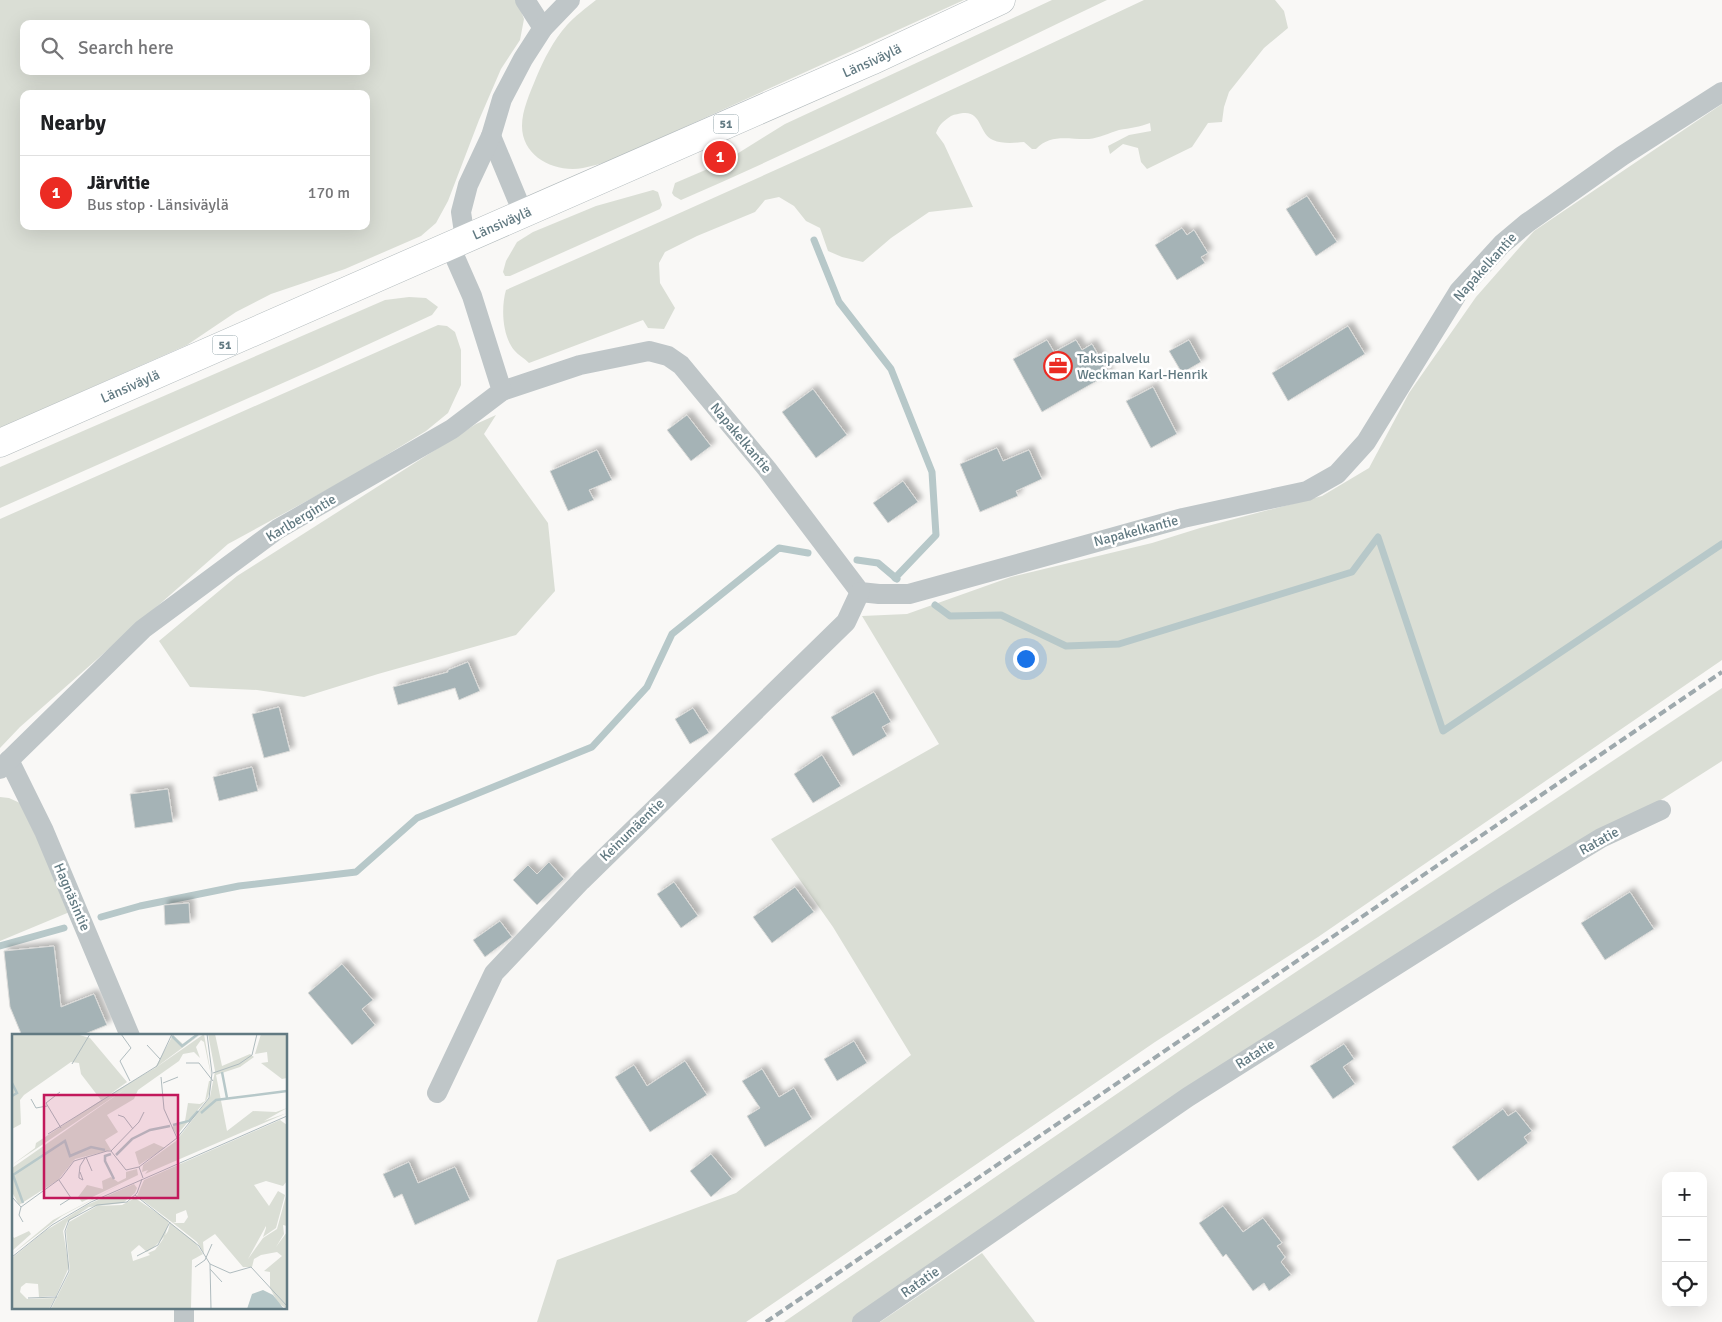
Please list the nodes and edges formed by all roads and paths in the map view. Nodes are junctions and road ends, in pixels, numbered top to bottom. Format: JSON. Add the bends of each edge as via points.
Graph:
{"nodes":[{"id":1,"x":525,"y":0,"type":"edge"},
{"id":2,"x":570,"y":0,"type":"edge"},
{"id":3,"x":1002,"y":0,"type":"edge"},
{"id":4,"x":543,"y":28,"type":"junction"},
{"id":5,"x":1722,"y":92,"type":"edge"},
{"id":6,"x":491,"y":136,"type":"junction"},
{"id":7,"x":523,"y":213,"type":"junction"},
{"id":8,"x":457,"y":242,"type":"junction"},
{"id":9,"x":502,"y":391,"type":"junction"},
{"id":10,"x":0,"y":443,"type":"edge"},
{"id":11,"x":860,"y":592,"type":"junction"},
{"id":12,"x":5,"y":764,"type":"edge"},
{"id":13,"x":1661,"y":810,"type":"dead end"},
{"id":14,"x":129,"y":1034,"type":"edge"},
{"id":15,"x":437,"y":1093,"type":"dead end"},
{"id":16,"x":862,"y":1322,"type":"edge"}],
"edges":[{"from":1,"to":4,"type":"street"},
{"from":2,"to":4,"type":"street"},
{"from":3,"to":7,"type":"main road","name":"Länsiväylä","number":"51"},
{"from":4,"to":6,"type":"street","via":[[502,99]]},
{"from":5,"to":11,"type":"street","name":"Napakelkantie","via":[[1622,156],[1502,244],[1459,290],[1366,442],[1337,474],[1307,491],[1183,518],[909,594]]},
{"from":6,"to":7,"type":"street"},
{"from":6,"to":8,"type":"street","via":[[468,185]]},
{"from":7,"to":8,"type":"main road","name":"Länsiväylä","number":"51"},
{"from":8,"to":9,"type":"street"},
{"from":8,"to":10,"type":"main road","name":"Länsiväylä","number":"51"},
{"from":9,"to":11,"type":"street","name":"Napakelkantie","via":[[580,365],[648,351],[668,356],[680,365],[767,469]]},
{"from":9,"to":12,"type":"street","name":"Karlbergintie","via":[[452,430],[278,530],[143,629]]},
{"from":11,"to":15,"type":"street","name":"Keinumäentie","via":[[846,622],[580,881],[494,973]]},
{"from":12,"to":14,"type":"street","name":"Hagnäsintie","via":[[44,831]]},
{"from":13,"to":16,"type":"street","name":"Ratatie","via":[[1601,838],[1188,1097]]}]}
